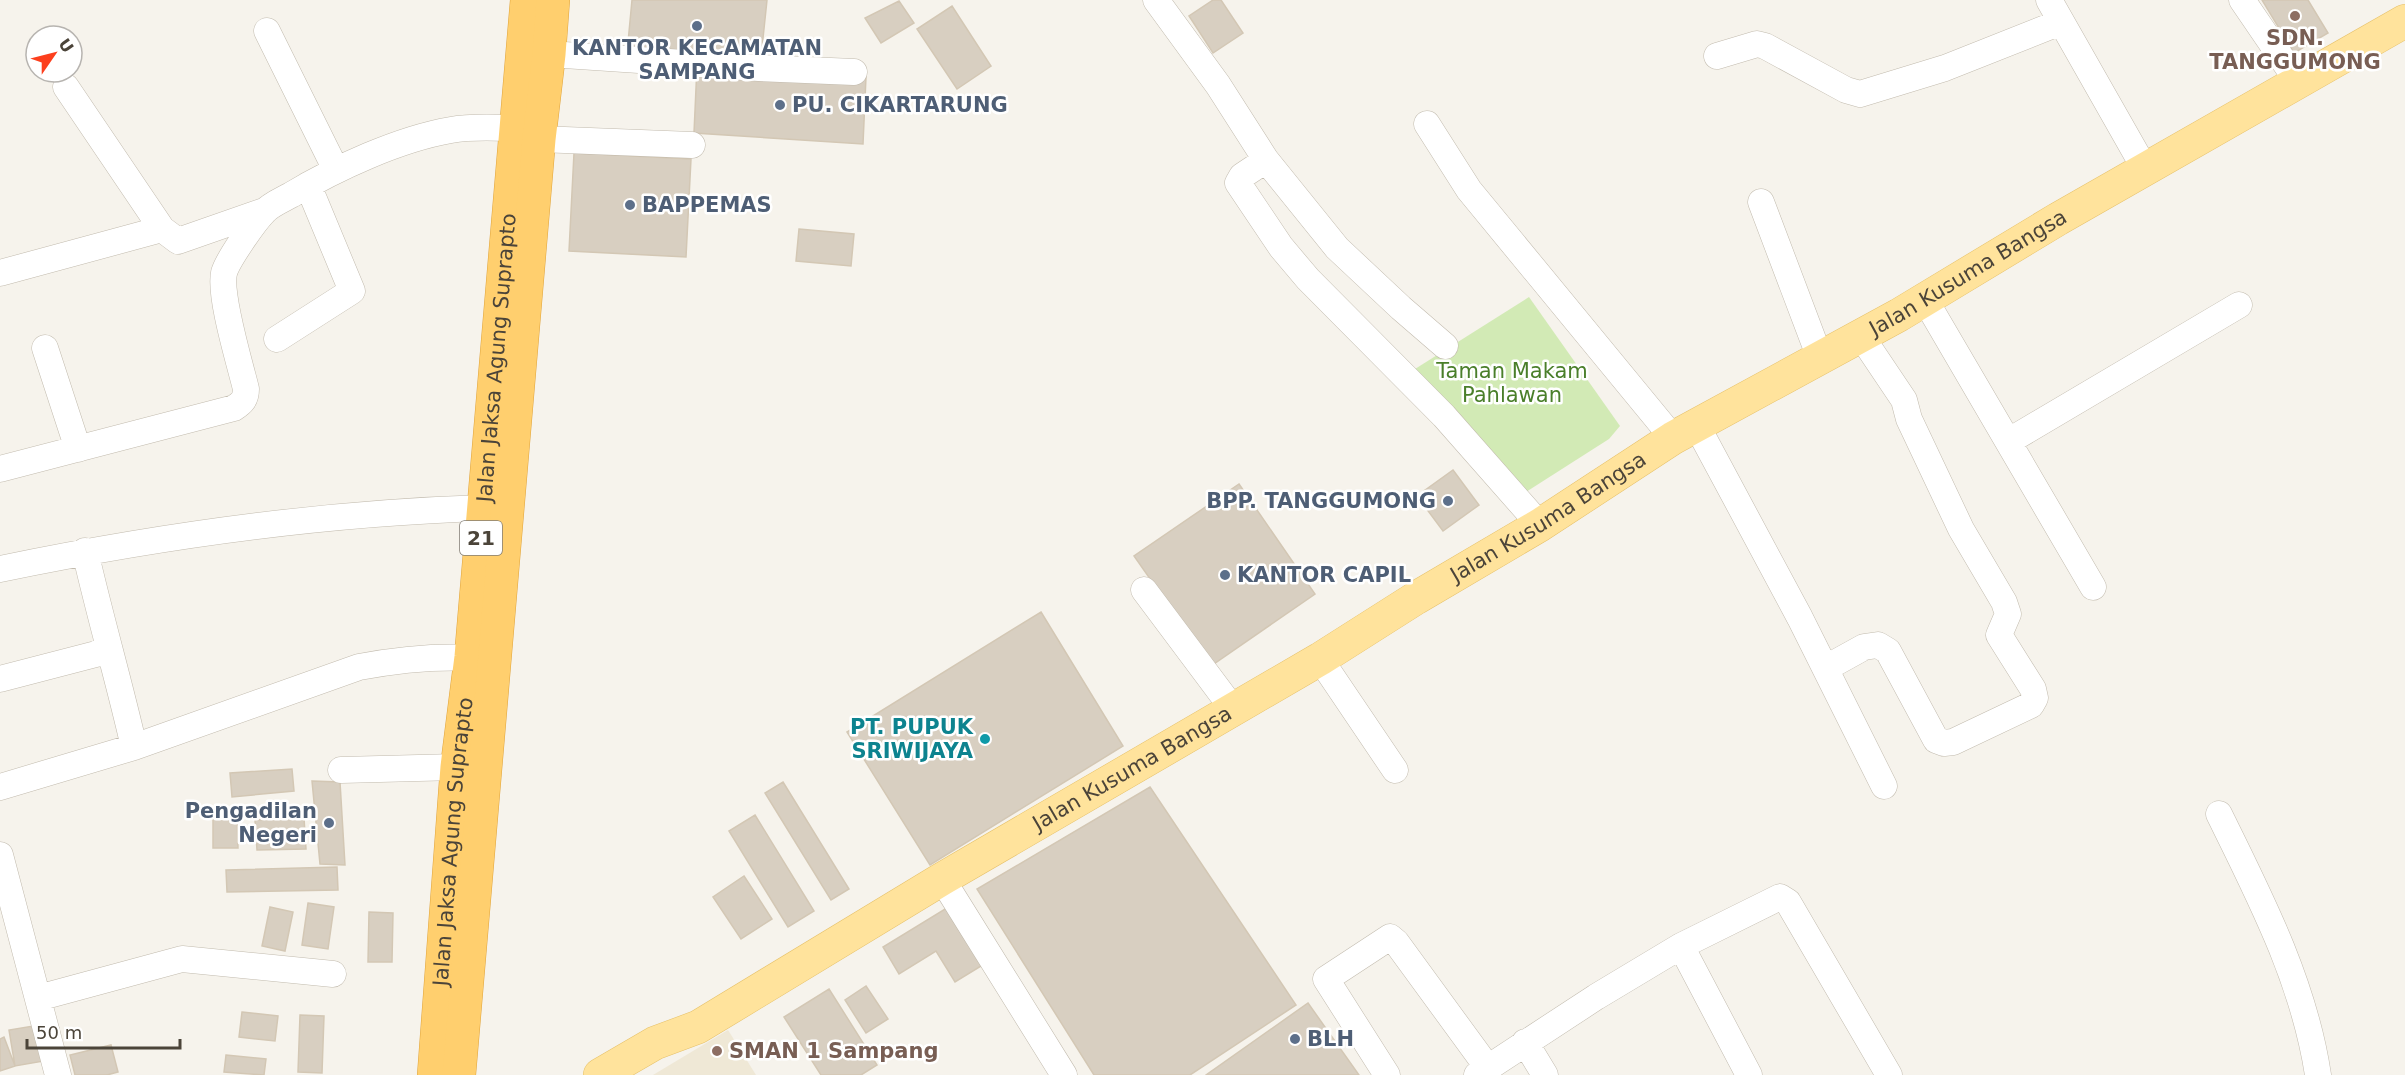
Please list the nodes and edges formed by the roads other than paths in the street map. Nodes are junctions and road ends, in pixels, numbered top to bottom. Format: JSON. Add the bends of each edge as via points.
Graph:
{"nodes":[{"id":1,"x":527,"y":0,"type":"edge"},
{"id":2,"x":553,"y":0,"type":"edge"},
{"id":3,"x":1156,"y":0,"type":"edge"},
{"id":4,"x":2242,"y":0,"type":"edge"},
{"id":5,"x":2055,"y":11,"type":"edge"},
{"id":6,"x":2405,"y":21,"type":"edge"},
{"id":7,"x":267,"y":31,"type":"dead end"},
{"id":8,"x":549,"y":54,"type":"junction"},
{"id":9,"x":1717,"y":56,"type":"dead end"},
{"id":10,"x":854,"y":72,"type":"dead end"},
{"id":11,"x":2298,"y":82,"type":"junction"},
{"id":12,"x":66,"y":87,"type":"dead end"},
{"id":13,"x":1427,"y":124,"type":"dead end"},
{"id":14,"x":527,"y":134,"type":"junction"},
{"id":15,"x":692,"y":145,"type":"dead end"},
{"id":16,"x":1266,"y":160,"type":"junction"},
{"id":17,"x":2145,"y":169,"type":"junction"},
{"id":18,"x":336,"y":170,"type":"junction"},
{"id":19,"x":308,"y":185,"type":"junction"},
{"id":20,"x":1761,"y":202,"type":"dead end"},
{"id":21,"x":264,"y":211,"type":"junction"},
{"id":22,"x":162,"y":229,"type":"junction"},
{"id":23,"x":0,"y":273,"type":"edge"},
{"id":24,"x":1924,"y":298,"type":"junction"},
{"id":25,"x":2239,"y":305,"type":"dead end"},
{"id":26,"x":1861,"y":336,"type":"junction"},
{"id":27,"x":278,"y":339,"type":"dead end"},
{"id":28,"x":1445,"y":346,"type":"dead end"},
{"id":29,"x":45,"y":348,"type":"dead end"},
{"id":30,"x":1820,"y":358,"type":"junction"},
{"id":31,"x":1685,"y":432,"type":"junction"},
{"id":32,"x":2010,"y":441,"type":"junction"},
{"id":33,"x":78,"y":448,"type":"junction"},
{"id":34,"x":0,"y":469,"type":"edge"},
{"id":35,"x":484,"y":508,"type":"junction"},
{"id":36,"x":1540,"y":525,"type":"junction"},
{"id":37,"x":84,"y":551,"type":"junction"},
{"id":38,"x":0,"y":569,"type":"edge"},
{"id":39,"x":2093,"y":587,"type":"dead end"},
{"id":40,"x":1144,"y":590,"type":"dead end"},
{"id":41,"x":108,"y":648,"type":"junction"},
{"id":42,"x":482,"y":658,"type":"junction"},
{"id":43,"x":1320,"y":659,"type":"junction"},
{"id":44,"x":1826,"y":668,"type":"junction"},
{"id":45,"x":0,"y":679,"type":"edge"},
{"id":46,"x":1233,"y":709,"type":"junction"},
{"id":47,"x":134,"y":747,"type":"junction"},
{"id":48,"x":457,"y":767,"type":"junction"},
{"id":49,"x":341,"y":770,"type":"dead end"},
{"id":50,"x":1395,"y":770,"type":"dead end"},
{"id":51,"x":1884,"y":786,"type":"dead end"},
{"id":52,"x":0,"y":787,"type":"edge"},
{"id":53,"x":2218,"y":814,"type":"dead end"},
{"id":54,"x":0,"y":855,"type":"edge"},
{"id":55,"x":942,"y":879,"type":"junction"},
{"id":56,"x":1680,"y":946,"type":"junction"},
{"id":57,"x":333,"y":974,"type":"dead end"},
{"id":58,"x":38,"y":998,"type":"junction"},
{"id":59,"x":699,"y":1027,"type":"junction"},
{"id":60,"x":1526,"y":1042,"type":"junction"},
{"id":61,"x":1482,"y":1071,"type":"edge"},
{"id":62,"x":58,"y":1075,"type":"edge"},
{"id":63,"x":434,"y":1075,"type":"edge"},
{"id":64,"x":459,"y":1075,"type":"edge"},
{"id":65,"x":600,"y":1075,"type":"edge"},
{"id":66,"x":639,"y":1075,"type":"edge"},
{"id":67,"x":1064,"y":1075,"type":"edge"},
{"id":68,"x":1387,"y":1075,"type":"edge"},
{"id":69,"x":1545,"y":1075,"type":"edge"},
{"id":70,"x":1749,"y":1075,"type":"edge"},
{"id":71,"x":1889,"y":1075,"type":"edge"},
{"id":72,"x":2318,"y":1075,"type":"edge"}],
"edges":[{"from":1,"to":14,"type":"highway","name":"Jalan Jaksa Agung Suprapto","number":"21"},
{"from":2,"to":8,"type":"highway","name":"Jalan Jaksa Agung Suprapto","number":"21"},
{"from":3,"to":16,"type":"street"},
{"from":4,"to":11,"type":"street"},
{"from":5,"to":9,"type":"street","via":[[1945,68],[1860,94],[1765,46],[1757,44]]},
{"from":5,"to":17,"type":"street"},
{"from":6,"to":11,"type":"main road","name":"Jalan Kusuma Bangsa"},
{"from":7,"to":18,"type":"street"},
{"from":8,"to":10,"type":"street"},
{"from":8,"to":14,"type":"highway","name":"Jalan Jaksa Agung Suprapto","number":"21"},
{"from":11,"to":17,"type":"main road","name":"Jalan Kusuma Bangsa"},
{"from":12,"to":22,"type":"street"},
{"from":13,"to":31,"type":"street","via":[[1469,190]]},
{"from":14,"to":15,"type":"street"},
{"from":14,"to":18,"type":"street","via":[[469,127],[450,130]]},
{"from":14,"to":35,"type":"highway","name":"Jalan Jaksa Agung Suprapto","number":"21"},
{"from":14,"to":42,"type":"highway","name":"Jalan Jaksa Agung Suprapto","number":"21"},
{"from":16,"to":28,"type":"street","via":[[1337,248]]},
{"from":16,"to":36,"type":"street","via":[[1242,176],[1239,183],[1281,247],[1437,408]]},
{"from":17,"to":24,"type":"main road","name":"Jalan Kusuma Bangsa"},
{"from":18,"to":19,"type":"street"},
{"from":19,"to":21,"type":"street"},
{"from":19,"to":27,"type":"street","via":[[352,291]]},
{"from":20,"to":30,"type":"street"},
{"from":21,"to":22,"type":"street","via":[[178,241]]},
{"from":21,"to":33,"type":"street","via":[[227,264],[223,281],[246,389],[243,401],[234,408]]},
{"from":22,"to":23,"type":"street"},
{"from":24,"to":26,"type":"main road","name":"Jalan Kusuma Bangsa"},
{"from":24,"to":32,"type":"street"},
{"from":25,"to":32,"type":"street"},
{"from":26,"to":30,"type":"main road","name":"Jalan Kusuma Bangsa"},
{"from":26,"to":44,"type":"street","via":[[1904,400],[1909,419],[1961,529],[2004,602],[2008,614],[1999,635],[2035,698],[2031,705],[1944,743],[1936,740],[1888,651],[1878,645],[1864,647]]},
{"from":29,"to":33,"type":"street"},
{"from":30,"to":31,"type":"main road","name":"Jalan Kusuma Bangsa"},
{"from":31,"to":36,"type":"main road","name":"Jalan Kusuma Bangsa"},
{"from":31,"to":44,"type":"street"},
{"from":32,"to":39,"type":"street"},
{"from":33,"to":34,"type":"street"},
{"from":35,"to":37,"type":"street","via":[[300,522]]},
{"from":35,"to":42,"type":"highway","name":"Jalan Jaksa Agung Suprapto","number":"21"},
{"from":36,"to":43,"type":"main road","name":"Jalan Kusuma Bangsa"},
{"from":37,"to":38,"type":"street"},
{"from":37,"to":41,"type":"street"},
{"from":40,"to":46,"type":"street"},
{"from":41,"to":45,"type":"street"},
{"from":41,"to":47,"type":"street"},
{"from":42,"to":47,"type":"street","via":[[398,660],[359,667]]},
{"from":42,"to":48,"type":"highway","name":"Jalan Jaksa Agung Suprapto","number":"21"},
{"from":42,"to":64,"type":"highway","name":"Jalan Jaksa Agung Suprapto","number":"21"},
{"from":43,"to":46,"type":"main road","name":"Jalan Kusuma Bangsa"},
{"from":43,"to":50,"type":"street"},
{"from":44,"to":51,"type":"street"},
{"from":46,"to":55,"type":"main road","name":"Jalan Kusuma Bangsa"},
{"from":47,"to":52,"type":"street"},
{"from":48,"to":49,"type":"street"},
{"from":48,"to":63,"type":"highway","name":"Jalan Jaksa Agung Suprapto","number":"21"},
{"from":53,"to":72,"type":"street","via":[[2261,898],[2296,986],[2313,1040]]},
{"from":54,"to":58,"type":"street"},
{"from":55,"to":59,"type":"main road","name":"Jalan Kusuma Bangsa"},
{"from":55,"to":67,"type":"street"},
{"from":56,"to":60,"type":"street"},
{"from":56,"to":70,"type":"street"},
{"from":56,"to":71,"type":"street","via":[[1776,898],[1785,899]]},
{"from":57,"to":58,"type":"street","via":[[182,959]]},
{"from":58,"to":62,"type":"street"},
{"from":59,"to":65,"type":"main road","name":"Jalan Kusuma Bangsa","via":[[656,1043]]},
{"from":59,"to":66,"type":"main road","name":"Jalan Kusuma Bangsa","via":[[665,1060]]},
{"from":60,"to":61,"type":"street"},
{"from":60,"to":69,"type":"street"},
{"from":61,"to":68,"type":"street","via":[[1390,938],[1326,980]]}]}
